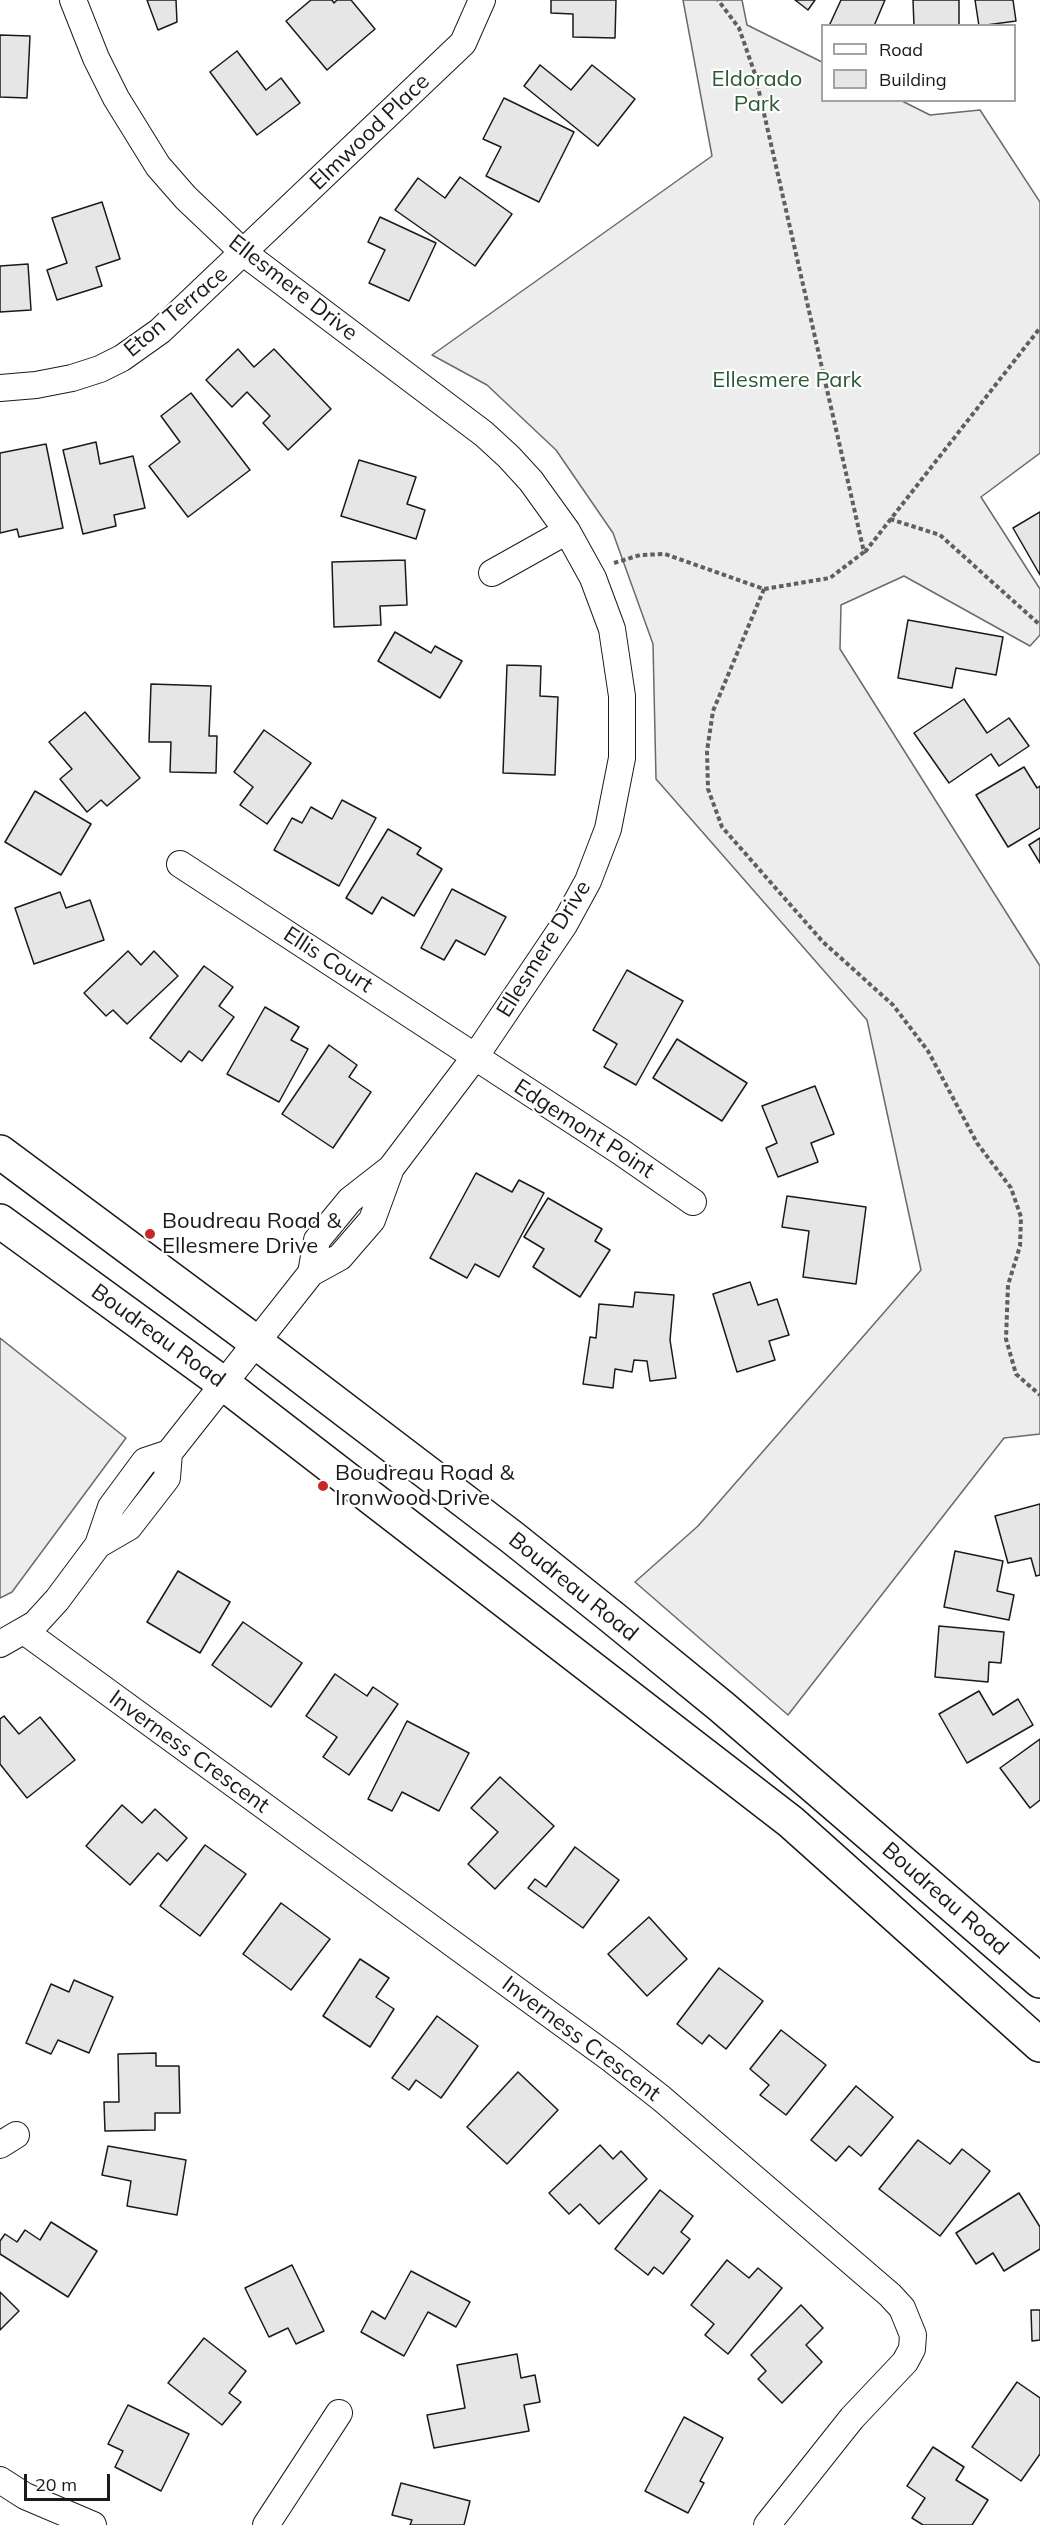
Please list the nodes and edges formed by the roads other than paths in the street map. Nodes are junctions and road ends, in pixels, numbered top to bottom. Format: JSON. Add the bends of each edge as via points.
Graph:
{"nodes":[{"id":1,"x":73,"y":0,"type":"edge"},
{"id":2,"x":482,"y":0,"type":"edge"},
{"id":3,"x":244,"y":254,"type":"junction"},
{"id":4,"x":0,"y":388,"type":"edge"},
{"id":5,"x":567,"y":531,"type":"junction"},
{"id":6,"x":492,"y":573,"type":"dead end"},
{"id":7,"x":180,"y":864,"type":"dead end"},
{"id":8,"x":475,"y":1057,"type":"junction"},
{"id":9,"x":0,"y":1152,"type":"edge"},
{"id":10,"x":693,"y":1202,"type":"dead end"},
{"id":11,"x":0,"y":1221,"type":"edge"},
{"id":12,"x":257,"y":1343,"type":"junction"},
{"id":13,"x":224,"y":1384,"type":"junction"},
{"id":14,"x":24,"y":1631,"type":"junction"},
{"id":15,"x":0,"y":1644,"type":"edge"},
{"id":16,"x":1040,"y":1981,"type":"edge"},
{"id":17,"x":1040,"y":2045,"type":"edge"},
{"id":18,"x":339,"y":2413,"type":"dead end"},
{"id":19,"x":0,"y":2480,"type":"edge"},
{"id":20,"x":93,"y":2525,"type":"edge"},
{"id":21,"x":266,"y":2525,"type":"edge"},
{"id":22,"x":767,"y":2525,"type":"edge"}],
"edges":[{"from":1,"to":3,"type":"street","name":"Ellesmere Drive","via":[[96,58],[136,134],[186,198]]},
{"from":2,"to":3,"type":"street","name":"Elmwood Place","via":[[463,43]]},
{"from":3,"to":4,"type":"street","name":"Eton Terrace","via":[[160,331],[122,358],[72,378]]},
{"from":3,"to":5,"type":"street","name":"Ellesmere Drive","via":[[484,434],[531,481]]},
{"from":5,"to":6,"type":"street"},
{"from":5,"to":8,"type":"street","name":"Ellesmere Drive","via":[[593,578],[612,629],[622,696],[618,784],[599,855],[576,905]]},
{"from":7,"to":8,"type":"street","name":"Ellis Court"},
{"from":8,"to":10,"type":"street","name":"Edgemont Point"},
{"from":8,"to":12,"type":"street","name":"Ellesmere Drive","via":[[391,1168],[350,1200],[317,1240],[310,1273]]},
{"from":9,"to":12,"type":"main road","name":"Boudreau Road"},
{"from":11,"to":13,"type":"main road","name":"Boudreau Road"},
{"from":12,"to":13,"type":"street","name":"Ellesmere Drive"},
{"from":12,"to":16,"type":"main road","name":"Boudreau Road","via":[[513,1538],[704,1692]]},
{"from":13,"to":14,"type":"street","name":"Ellesmere Drive","via":[[169,1453],[145,1461],[111,1507],[98,1545],[57,1600]]},
{"from":13,"to":17,"type":"main road","name":"Boudreau Road","via":[[791,1822]]},
{"from":14,"to":15,"type":"street"},
{"from":14,"to":22,"type":"street","name":"Inverness Crescent","via":[[611,2059],[902,2308],[913,2335],[912,2349],[905,2362],[852,2418]]},
{"from":18,"to":21,"type":"street"},
{"from":19,"to":20,"type":"street","via":[[25,2496]]}]}
